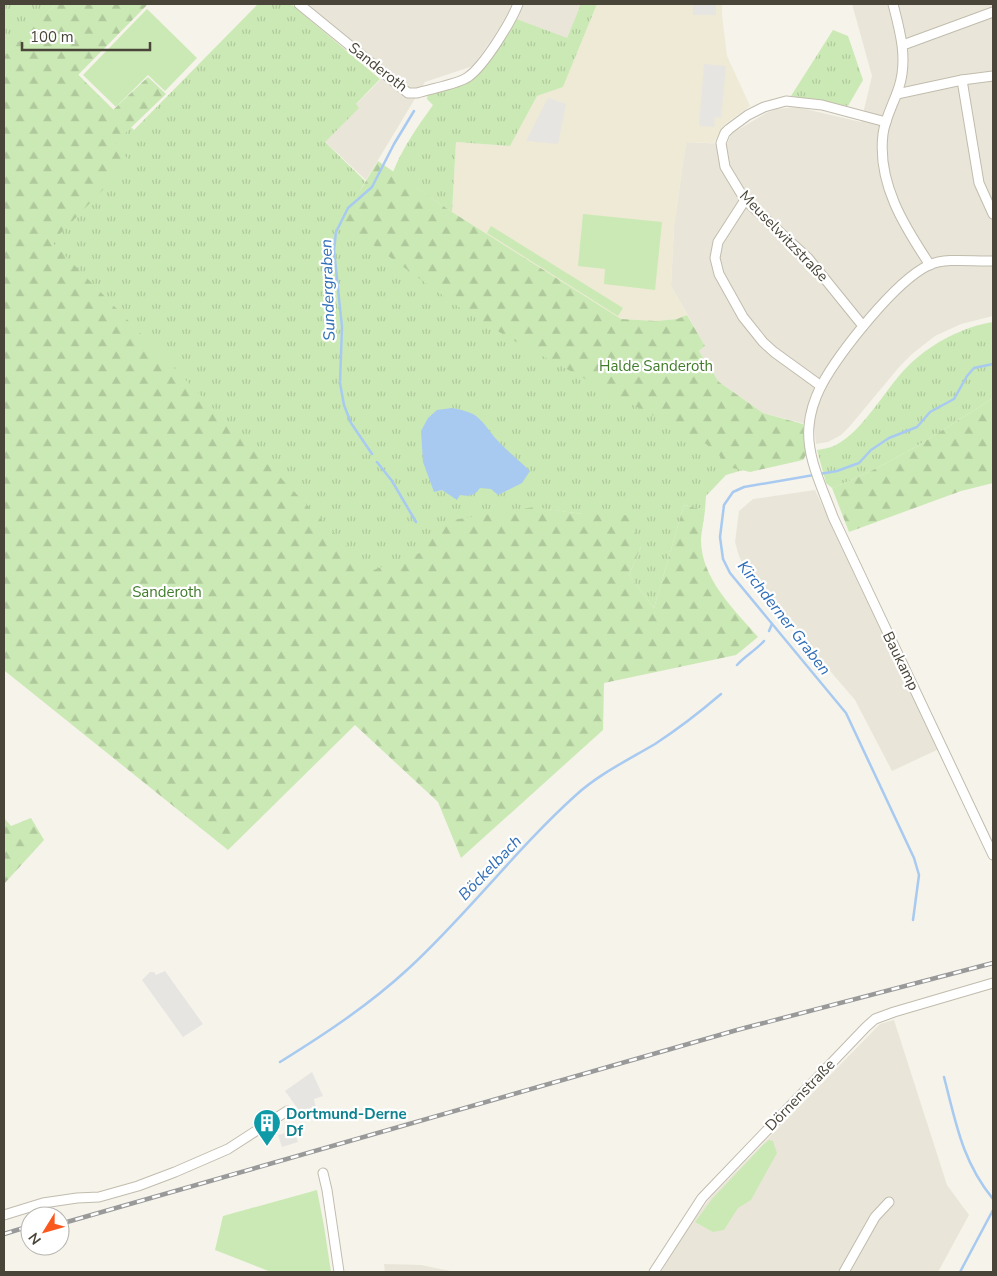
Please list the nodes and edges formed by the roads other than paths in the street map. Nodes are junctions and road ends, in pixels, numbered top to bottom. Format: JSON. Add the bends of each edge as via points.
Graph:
{"nodes":[{"id":1,"x":300,"y":4,"type":"edge"},
{"id":2,"x":518,"y":4,"type":"edge"},
{"id":3,"x":893,"y":4,"type":"edge"},
{"id":4,"x":993,"y":12,"type":"edge"},
{"id":5,"x":903,"y":45,"type":"junction"},
{"id":6,"x":993,"y":76,"type":"edge"},
{"id":7,"x":962,"y":80,"type":"junction"},
{"id":8,"x":897,"y":94,"type":"junction"},
{"id":9,"x":886,"y":122,"type":"junction"},
{"id":10,"x":745,"y":200,"type":"junction"},
{"id":11,"x":993,"y":214,"type":"edge"},
{"id":12,"x":993,"y":261,"type":"edge"},
{"id":13,"x":930,"y":265,"type":"junction"},
{"id":14,"x":863,"y":326,"type":"junction"},
{"id":15,"x":821,"y":386,"type":"junction"},
{"id":16,"x":993,"y":855,"type":"edge"},
{"id":17,"x":993,"y":983,"type":"edge"},
{"id":18,"x":287,"y":1111,"type":"dead end"},
{"id":19,"x":323,"y":1173,"type":"dead end"},
{"id":20,"x":889,"y":1202,"type":"dead end"},
{"id":21,"x":4,"y":1215,"type":"edge"},
{"id":22,"x":339,"y":1272,"type":"edge"},
{"id":23,"x":654,"y":1272,"type":"edge"},
{"id":24,"x":844,"y":1272,"type":"edge"}],
"edges":[{"from":1,"to":2,"type":"street","name":"Sanderoth","via":[[401,89],[417,93],[467,78],[485,59]]},
{"from":3,"to":5,"type":"street"},
{"from":4,"to":5,"type":"street"},
{"from":5,"to":8,"type":"street","via":[[902,74]]},
{"from":6,"to":7,"type":"street"},
{"from":7,"to":8,"type":"street"},
{"from":7,"to":11,"type":"street","via":[[979,183]]},
{"from":8,"to":9,"type":"street"},
{"from":9,"to":10,"type":"street","name":"Meuselwitzstraße","via":[[822,105],[786,100],[748,115],[725,133],[721,143],[725,167]]},
{"from":9,"to":13,"type":"street","via":[[882,150],[886,184],[909,233]]},
{"from":10,"to":14,"type":"street","name":"Meuselwitzstraße","via":[[808,258]]},
{"from":10,"to":15,"type":"street","via":[[718,242],[715,258],[719,274],[743,317],[763,342]]},
{"from":12,"to":13,"type":"street"},
{"from":13,"to":14,"type":"street","name":"Baukamp","via":[[906,282]]},
{"from":14,"to":15,"type":"street","name":"Baukamp"},
{"from":15,"to":16,"type":"street","name":"Baukamp","via":[[808,428],[820,482],[843,540]]},
{"from":17,"to":23,"type":"street","name":"Dörnenstraße","via":[[888,1014],[866,1026],[702,1198]]},
{"from":18,"to":21,"type":"street","via":[[228,1149],[138,1186],[99,1197],[43,1204]]},
{"from":19,"to":22,"type":"street"},
{"from":20,"to":24,"type":"street","via":[[875,1217]]}]}
